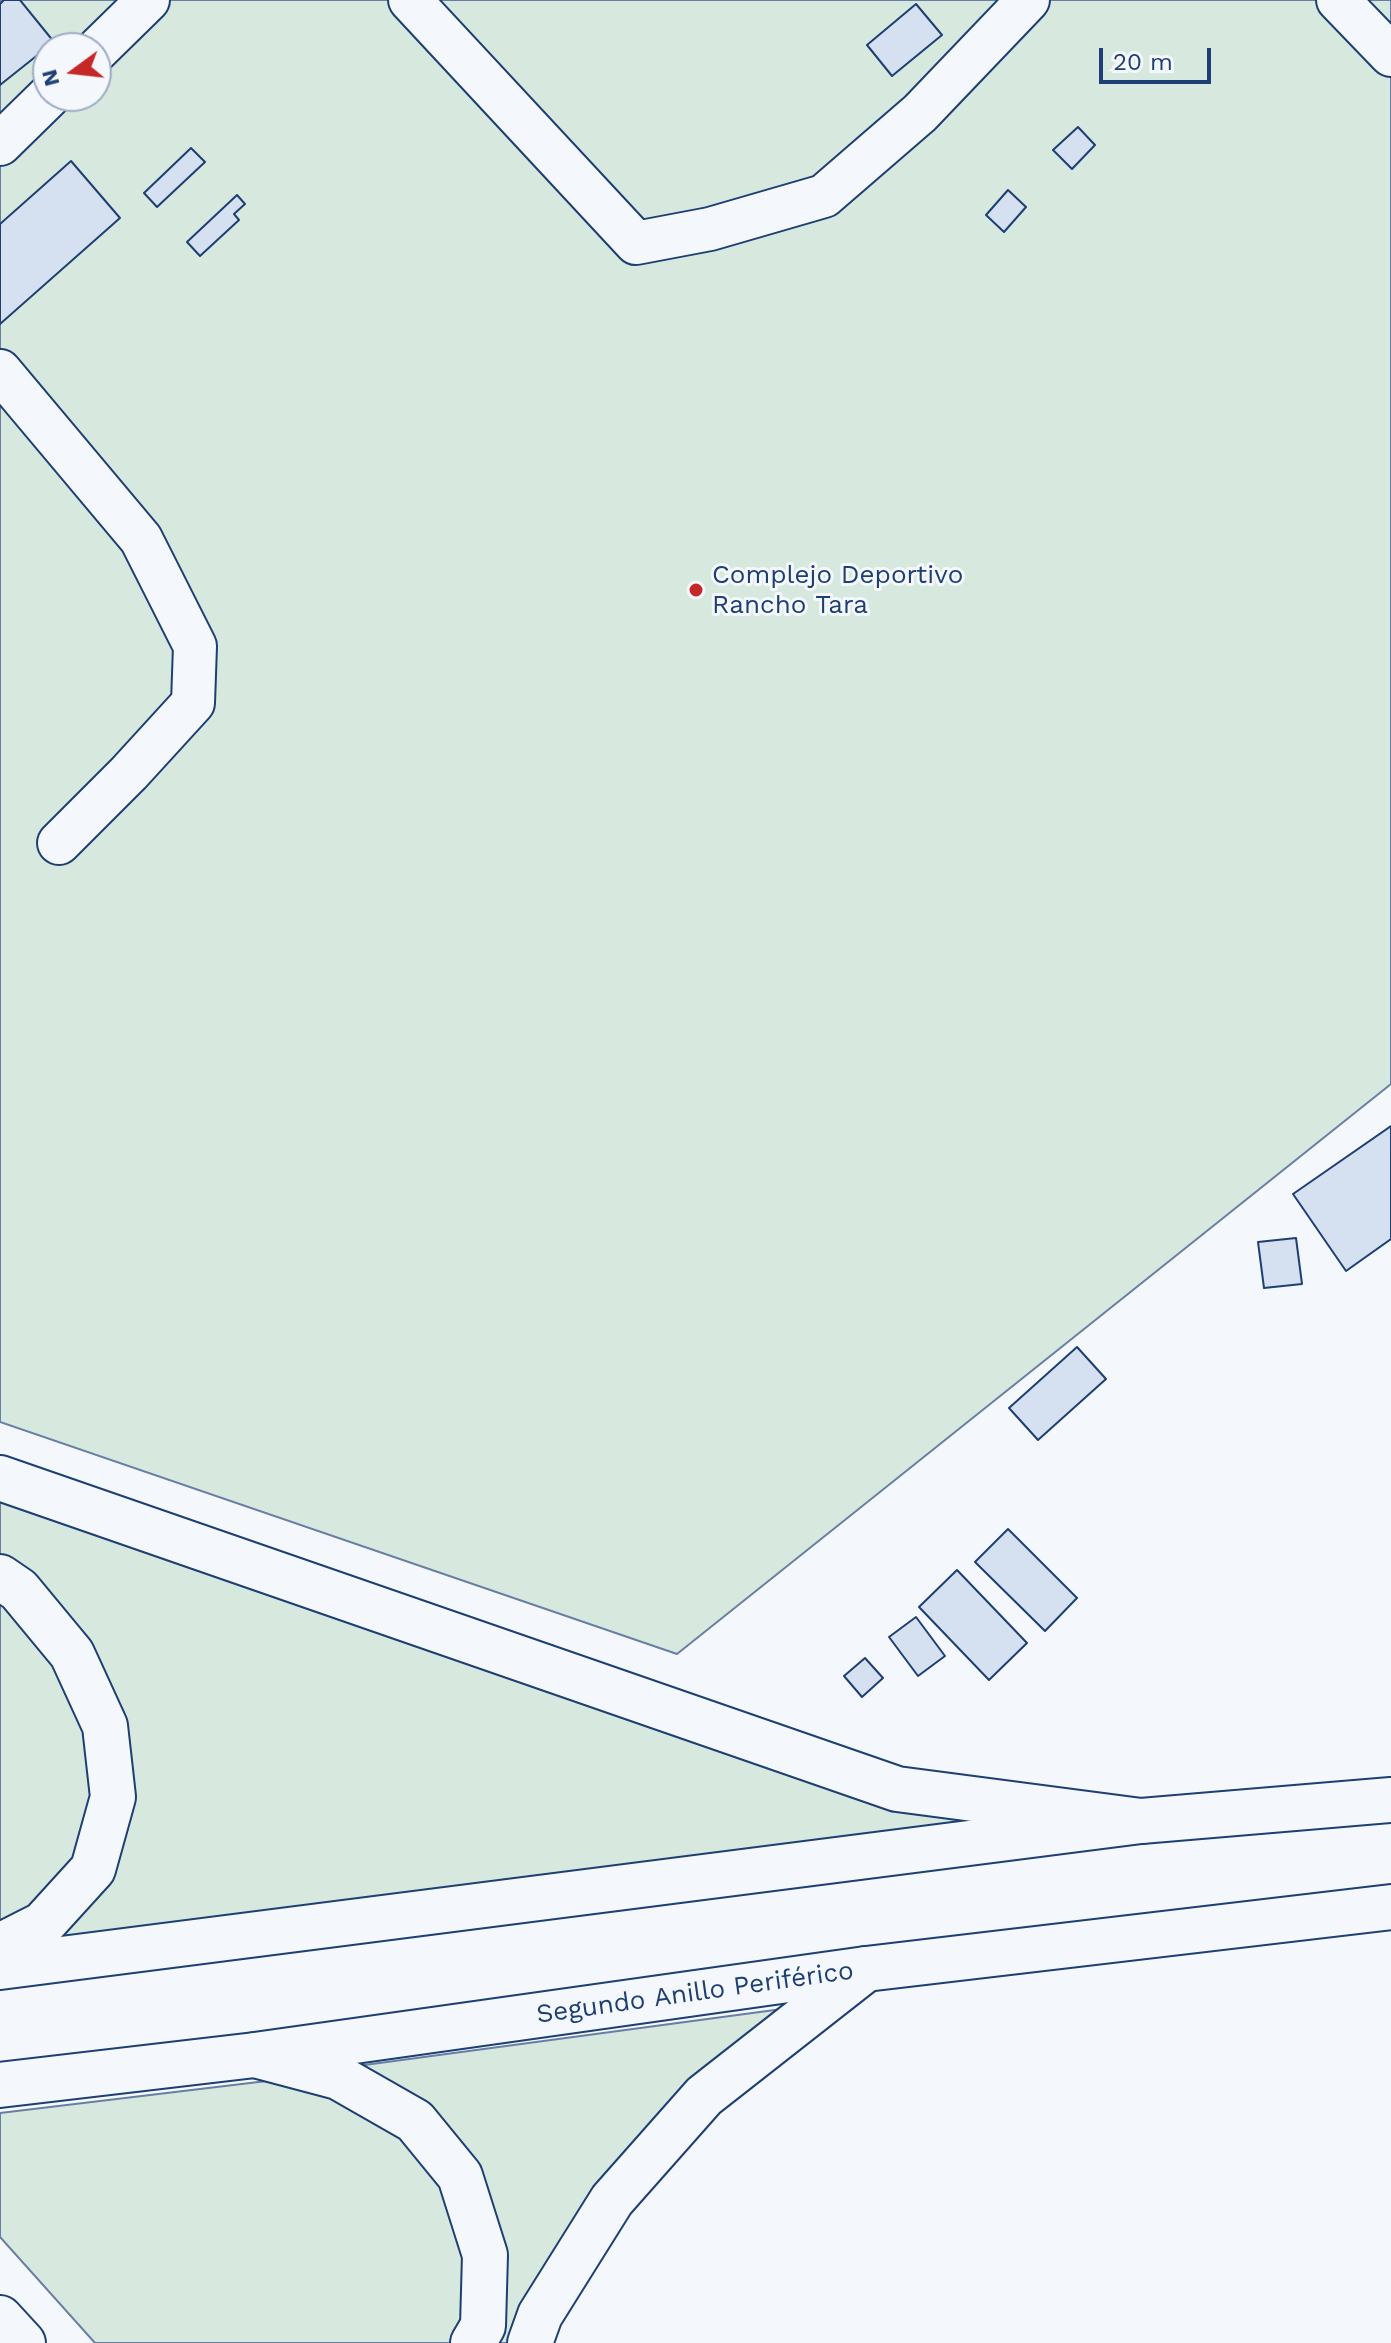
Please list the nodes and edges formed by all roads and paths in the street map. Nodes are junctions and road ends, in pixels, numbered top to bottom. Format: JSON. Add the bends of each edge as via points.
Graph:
{"nodes":[{"id":1,"x":148,"y":0,"type":"edge"},
{"id":2,"x":410,"y":0,"type":"edge"},
{"id":3,"x":1028,"y":0,"type":"edge"},
{"id":4,"x":1338,"y":0,"type":"edge"},
{"id":5,"x":112,"y":35,"type":"edge"},
{"id":6,"x":1391,"y":55,"type":"edge"},
{"id":7,"x":33,"y":112,"type":"edge"},
{"id":8,"x":0,"y":144,"type":"edge"},
{"id":9,"x":0,"y":371,"type":"edge"},
{"id":10,"x":59,"y":843,"type":"dead end"},
{"id":11,"x":0,"y":1478,"type":"edge"},
{"id":12,"x":0,"y":1577,"type":"edge"},
{"id":13,"x":1391,"y":1800,"type":"edge"},
{"id":14,"x":1141,"y":1821,"type":"junction"},
{"id":15,"x":1391,"y":1907,"type":"edge"},
{"id":16,"x":0,"y":1946,"type":"edge"},
{"id":17,"x":0,"y":1967,"type":"edge"},
{"id":18,"x":866,"y":1969,"type":"junction"},
{"id":19,"x":255,"y":2055,"type":"junction"},
{"id":20,"x":0,"y":2085,"type":"edge"},
{"id":21,"x":0,"y":2318,"type":"edge"},
{"id":22,"x":23,"y":2343,"type":"edge"},
{"id":23,"x":473,"y":2343,"type":"edge"},
{"id":24,"x":530,"y":2343,"type":"edge"}],
"edges":[{"from":1,"to":5,"type":"lane"},
{"from":2,"to":3,"type":"lane","via":[[636,243],[710,229],[824,196],[920,113]]},
{"from":4,"to":6,"type":"lane"},
{"from":7,"to":8,"type":"lane"},
{"from":9,"to":10,"type":"lane","via":[[141,539],[195,646],[193,703]]},
{"from":11,"to":14,"type":"main road","via":[[897,1789]]},
{"from":12,"to":16,"type":"main road","via":[[19,1590],[72,1654],[105,1726],[113,1797],[93,1869],[43,1924]]},
{"from":13,"to":14,"type":"main road"},
{"from":14,"to":17,"type":"main road"},
{"from":15,"to":18,"type":"main road","name":"Segundo Anillo Periférico"},
{"from":18,"to":19,"type":"main road","name":"Segundo Anillo Periférico"},
{"from":18,"to":24,"type":"main road","via":[[704,2096],[612,2200],[540,2315]]},
{"from":19,"to":20,"type":"main road","name":"Segundo Anillo Periférico"},
{"from":19,"to":23,"type":"main road","via":[[338,2077],[415,2121],[460,2176],[485,2255],[483,2326]]},
{"from":21,"to":22,"type":"main road"}]}
